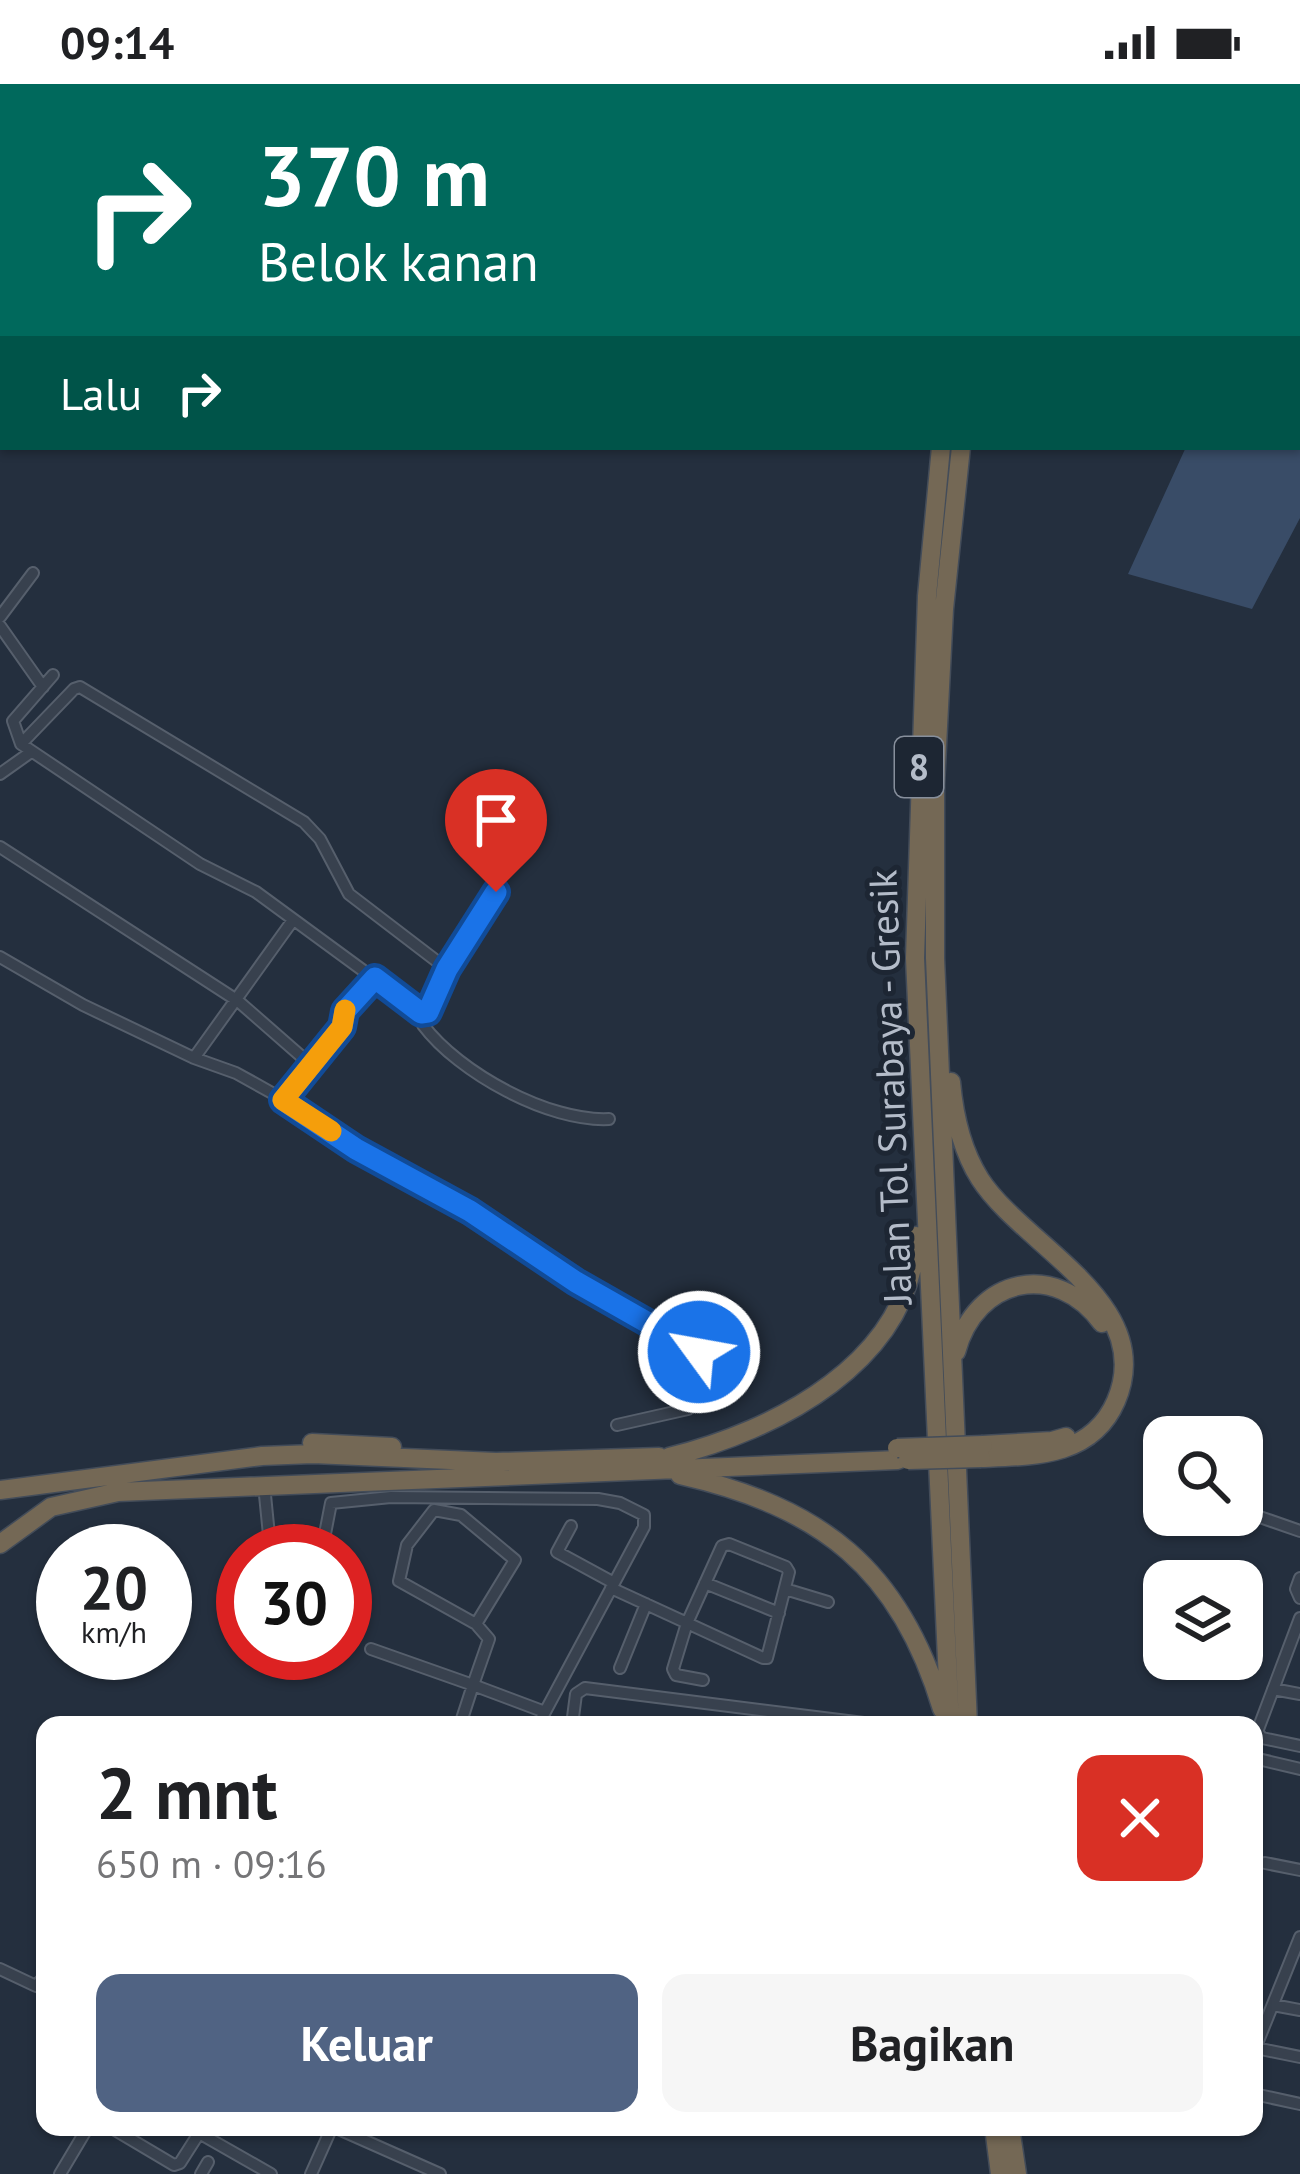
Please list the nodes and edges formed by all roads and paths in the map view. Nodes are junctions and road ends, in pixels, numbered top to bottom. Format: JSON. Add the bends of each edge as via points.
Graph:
{"nodes":[{"id":1,"x":941,"y":450,"type":"edge"},
{"id":2,"x":961,"y":450,"type":"edge"},
{"id":3,"x":32,"y":573,"type":"dead end"},
{"id":4,"x":0,"y":621,"type":"edge"},
{"id":5,"x":53,"y":675,"type":"dead end"},
{"id":6,"x":43,"y":687,"type":"junction"},
{"id":7,"x":26,"y":748,"type":"junction"},
{"id":8,"x":0,"y":774,"type":"edge"},
{"id":9,"x":0,"y":847,"type":"edge"},
{"id":10,"x":496,"y":892,"type":"dead end"},
{"id":11,"x":293,"y":920,"type":"junction"},
{"id":12,"x":0,"y":957,"type":"edge"},
{"id":13,"x":935,"y":958,"type":"junction"},
{"id":14,"x":447,"y":969,"type":"junction"},
{"id":15,"x":375,"y":978,"type":"junction"},
{"id":16,"x":238,"y":1001,"type":"junction"},
{"id":17,"x":424,"y":1015,"type":"junction"},
{"id":18,"x":194,"y":1058,"type":"junction"},
{"id":19,"x":310,"y":1064,"type":"junction"},
{"id":20,"x":920,"y":1087,"type":"junction"},
{"id":21,"x":283,"y":1100,"type":"junction"},
{"id":22,"x":609,"y":1119,"type":"dead end"},
{"id":23,"x":950,"y":1374,"type":"junction"},
{"id":24,"x":617,"y":1424,"type":"dead end"},
{"id":25,"x":982,"y":1452,"type":"junction"},
{"id":26,"x":661,"y":1463,"type":"junction"},
{"id":27,"x":264,"y":1485,"type":"junction"},
{"id":28,"x":0,"y":1490,"type":"edge"},
{"id":29,"x":1263,"y":1518,"type":"edge"},
{"id":30,"x":572,"y":1526,"type":"dead end"},
{"id":31,"x":1300,"y":1531,"type":"edge"},
{"id":32,"x":0,"y":1544,"type":"edge"},
{"id":33,"x":1300,"y":1578,"type":"edge"},
{"id":34,"x":705,"y":1583,"type":"junction"},
{"id":35,"x":612,"y":1586,"type":"junction"},
{"id":36,"x":785,"y":1589,"type":"junction"},
{"id":37,"x":1300,"y":1598,"type":"edge"},
{"id":38,"x":828,"y":1602,"type":"dead end"},
{"id":39,"x":646,"y":1604,"type":"junction"},
{"id":40,"x":779,"y":1613,"type":"junction"},
{"id":41,"x":1300,"y":1618,"type":"edge"},
{"id":42,"x":687,"y":1623,"type":"junction"},
{"id":43,"x":476,"y":1624,"type":"junction"},
{"id":44,"x":1295,"y":1645,"type":"edge"},
{"id":45,"x":372,"y":1649,"type":"edge"},
{"id":46,"x":620,"y":1668,"type":"dead end"},
{"id":47,"x":703,"y":1680,"type":"dead end"},
{"id":48,"x":473,"y":1685,"type":"junction"},
{"id":49,"x":1273,"y":1689,"type":"junction"},
{"id":50,"x":1300,"y":1694,"type":"edge"},
{"id":51,"x":735,"y":1708,"type":"junction"},
{"id":52,"x":545,"y":1712,"type":"junction"},
{"id":53,"x":463,"y":1716,"type":"edge"},
{"id":54,"x":543,"y":1716,"type":"edge"},
{"id":55,"x":573,"y":1716,"type":"edge"},
{"id":56,"x":731,"y":1716,"type":"edge"},
{"id":57,"x":737,"y":1716,"type":"edge"},
{"id":58,"x":803,"y":1716,"type":"edge"},
{"id":59,"x":945,"y":1716,"type":"edge"},
{"id":60,"x":948,"y":1716,"type":"edge"},
{"id":61,"x":968,"y":1716,"type":"edge"},
{"id":62,"x":1263,"y":1720,"type":"edge"},
{"id":63,"x":1263,"y":1737,"type":"edge"},
{"id":64,"x":1300,"y":1746,"type":"edge"},
{"id":65,"x":1263,"y":1760,"type":"edge"},
{"id":66,"x":1300,"y":1768,"type":"edge"},
{"id":67,"x":1265,"y":1863,"type":"dead end"},
{"id":68,"x":1300,"y":1870,"type":"edge"},
{"id":69,"x":1300,"y":1937,"type":"edge"},
{"id":70,"x":1295,"y":1963,"type":"edge"},
{"id":71,"x":0,"y":1970,"type":"edge"},
{"id":72,"x":36,"y":1986,"type":"edge"},
{"id":73,"x":1273,"y":2005,"type":"junction"},
{"id":74,"x":1300,"y":2010,"type":"edge"},
{"id":75,"x":1263,"y":2016,"type":"edge"},
{"id":76,"x":1268,"y":2018,"type":"junction"},
{"id":77,"x":1263,"y":2030,"type":"edge"},
{"id":78,"x":1263,"y":2050,"type":"edge"},
{"id":79,"x":1300,"y":2056,"type":"edge"},
{"id":80,"x":1263,"y":2096,"type":"edge"},
{"id":81,"x":1300,"y":2104,"type":"edge"},
{"id":82,"x":83,"y":2136,"type":"edge"},
{"id":83,"x":125,"y":2136,"type":"edge"},
{"id":84,"x":197,"y":2136,"type":"edge"},
{"id":85,"x":211,"y":2136,"type":"edge"},
{"id":86,"x":329,"y":2136,"type":"edge"},
{"id":87,"x":353,"y":2136,"type":"edge"},
{"id":88,"x":995,"y":2136,"type":"edge"},
{"id":89,"x":1011,"y":2136,"type":"edge"},
{"id":90,"x":208,"y":2162,"type":"dead end"},
{"id":91,"x":60,"y":2174,"type":"edge"},
{"id":92,"x":201,"y":2174,"type":"edge"},
{"id":93,"x":271,"y":2174,"type":"edge"},
{"id":94,"x":311,"y":2174,"type":"edge"},
{"id":95,"x":440,"y":2174,"type":"edge"},
{"id":96,"x":1000,"y":2174,"type":"edge"},
{"id":97,"x":1017,"y":2174,"type":"edge"}],
"edges":[{"from":1,"to":20,"type":"highway","name":"Jalan Tol Surabaya - Gresik","number":"8","via":[[919,770]]},
{"from":2,"to":13,"type":"highway","name":"Jalan Tol Surabaya - Gresik","number":"8","via":[[935,784]]},
{"from":3,"to":4,"type":"street"},
{"from":4,"to":6,"type":"street"},
{"from":5,"to":6,"type":"street"},
{"from":6,"to":7,"type":"street","via":[[13,722]]},
{"from":7,"to":8,"type":"street"},
{"from":7,"to":11,"type":"street"},
{"from":7,"to":14,"type":"street","via":[[80,687],[304,822],[349,894]]},
{"from":9,"to":16,"type":"street"},
{"from":10,"to":14,"type":"street"},
{"from":11,"to":15,"type":"street"},
{"from":11,"to":16,"type":"street"},
{"from":12,"to":18,"type":"street"},
{"from":13,"to":23,"type":"highway","name":"Jalan Tol Surabaya - Gresik","number":"8"},
{"from":13,"to":25,"type":"highway","via":[[954,1110],[972,1165],[1002,1208],[1096,1295],[1124,1360],[1116,1401],[1090,1436],[1058,1451]]},
{"from":14,"to":17,"type":"street"},
{"from":15,"to":17,"type":"street"},
{"from":15,"to":19,"type":"street"},
{"from":16,"to":18,"type":"street"},
{"from":16,"to":19,"type":"street"},
{"from":17,"to":22,"type":"street","via":[[437,1042],[515,1096],[553,1113]]},
{"from":18,"to":21,"type":"street"},
{"from":19,"to":21,"type":"street"},
{"from":20,"to":26,"type":"highway","via":[[916,1247],[883,1332],[801,1405]]},
{"from":20,"to":60,"type":"highway","name":"Jalan Tol Surabaya - Gresik","number":"8"},
{"from":21,"to":24,"type":"street","via":[[712,1363],[688,1409]]},
{"from":23,"to":25,"type":"highway","via":[[968,1317],[1018,1287],[1073,1295],[1108,1334],[1111,1382],[1089,1424],[1052,1441]]},
{"from":23,"to":61,"type":"highway","name":"Jalan Tol Surabaya - Gresik","number":"8"},
{"from":25,"to":26,"type":"highway","bridge":true},
{"from":26,"to":27,"type":"highway"},
{"from":26,"to":28,"type":"highway","via":[[496,1462],[358,1443],[264,1444]]},
{"from":26,"to":59,"type":"highway","via":[[766,1500],[846,1545],[912,1629]]},
{"from":27,"to":32,"type":"highway","via":[[73,1500]]},
{"from":27,"to":35,"type":"street","via":[[274,1542],[324,1539],[329,1505],[337,1502],[620,1503],[646,1522]]},
{"from":29,"to":31,"type":"street"},
{"from":30,"to":35,"type":"street","via":[[557,1552]]},
{"from":33,"to":37,"type":"street"},
{"from":34,"to":36,"type":"street","via":[[725,1544],[786,1567]]},
{"from":34,"to":40,"type":"street"},
{"from":34,"to":42,"type":"street"},
{"from":35,"to":39,"type":"street"},
{"from":35,"to":52,"type":"street"},
{"from":36,"to":38,"type":"street"},
{"from":36,"to":40,"type":"street"},
{"from":39,"to":42,"type":"street"},
{"from":39,"to":46,"type":"street"},
{"from":40,"to":42,"type":"street","via":[[767,1658]]},
{"from":41,"to":44,"type":"street"},
{"from":42,"to":47,"type":"street","via":[[674,1673]]},
{"from":43,"to":43,"type":"street","via":[[399,1581],[407,1545],[434,1510],[461,1515],[515,1561]]},
{"from":43,"to":48,"type":"street","via":[[489,1639]]},
{"from":44,"to":49,"type":"street"},
{"from":45,"to":48,"type":"street"},
{"from":48,"to":52,"type":"street"},
{"from":48,"to":53,"type":"street"},
{"from":49,"to":50,"type":"street"},
{"from":49,"to":62,"type":"street"},
{"from":51,"to":55,"type":"street","via":[[585,1688]]},
{"from":51,"to":56,"type":"street"},
{"from":51,"to":57,"type":"street"},
{"from":51,"to":58,"type":"street"},
{"from":52,"to":54,"type":"street"},
{"from":63,"to":64,"type":"street"},
{"from":65,"to":66,"type":"street"},
{"from":67,"to":68,"type":"street"},
{"from":69,"to":70,"type":"street"},
{"from":70,"to":73,"type":"street"},
{"from":71,"to":72,"type":"street"},
{"from":73,"to":74,"type":"street"},
{"from":73,"to":76,"type":"street"},
{"from":75,"to":76,"type":"street"},
{"from":76,"to":77,"type":"street"},
{"from":78,"to":79,"type":"street"},
{"from":80,"to":81,"type":"street"},
{"from":82,"to":91,"type":"street"},
{"from":83,"to":84,"type":"street","via":[[174,2165]]},
{"from":85,"to":93,"type":"street"},
{"from":86,"to":94,"type":"street"},
{"from":87,"to":95,"type":"street"},
{"from":88,"to":96,"type":"highway"},
{"from":89,"to":97,"type":"highway"},
{"from":90,"to":92,"type":"street"}]}
